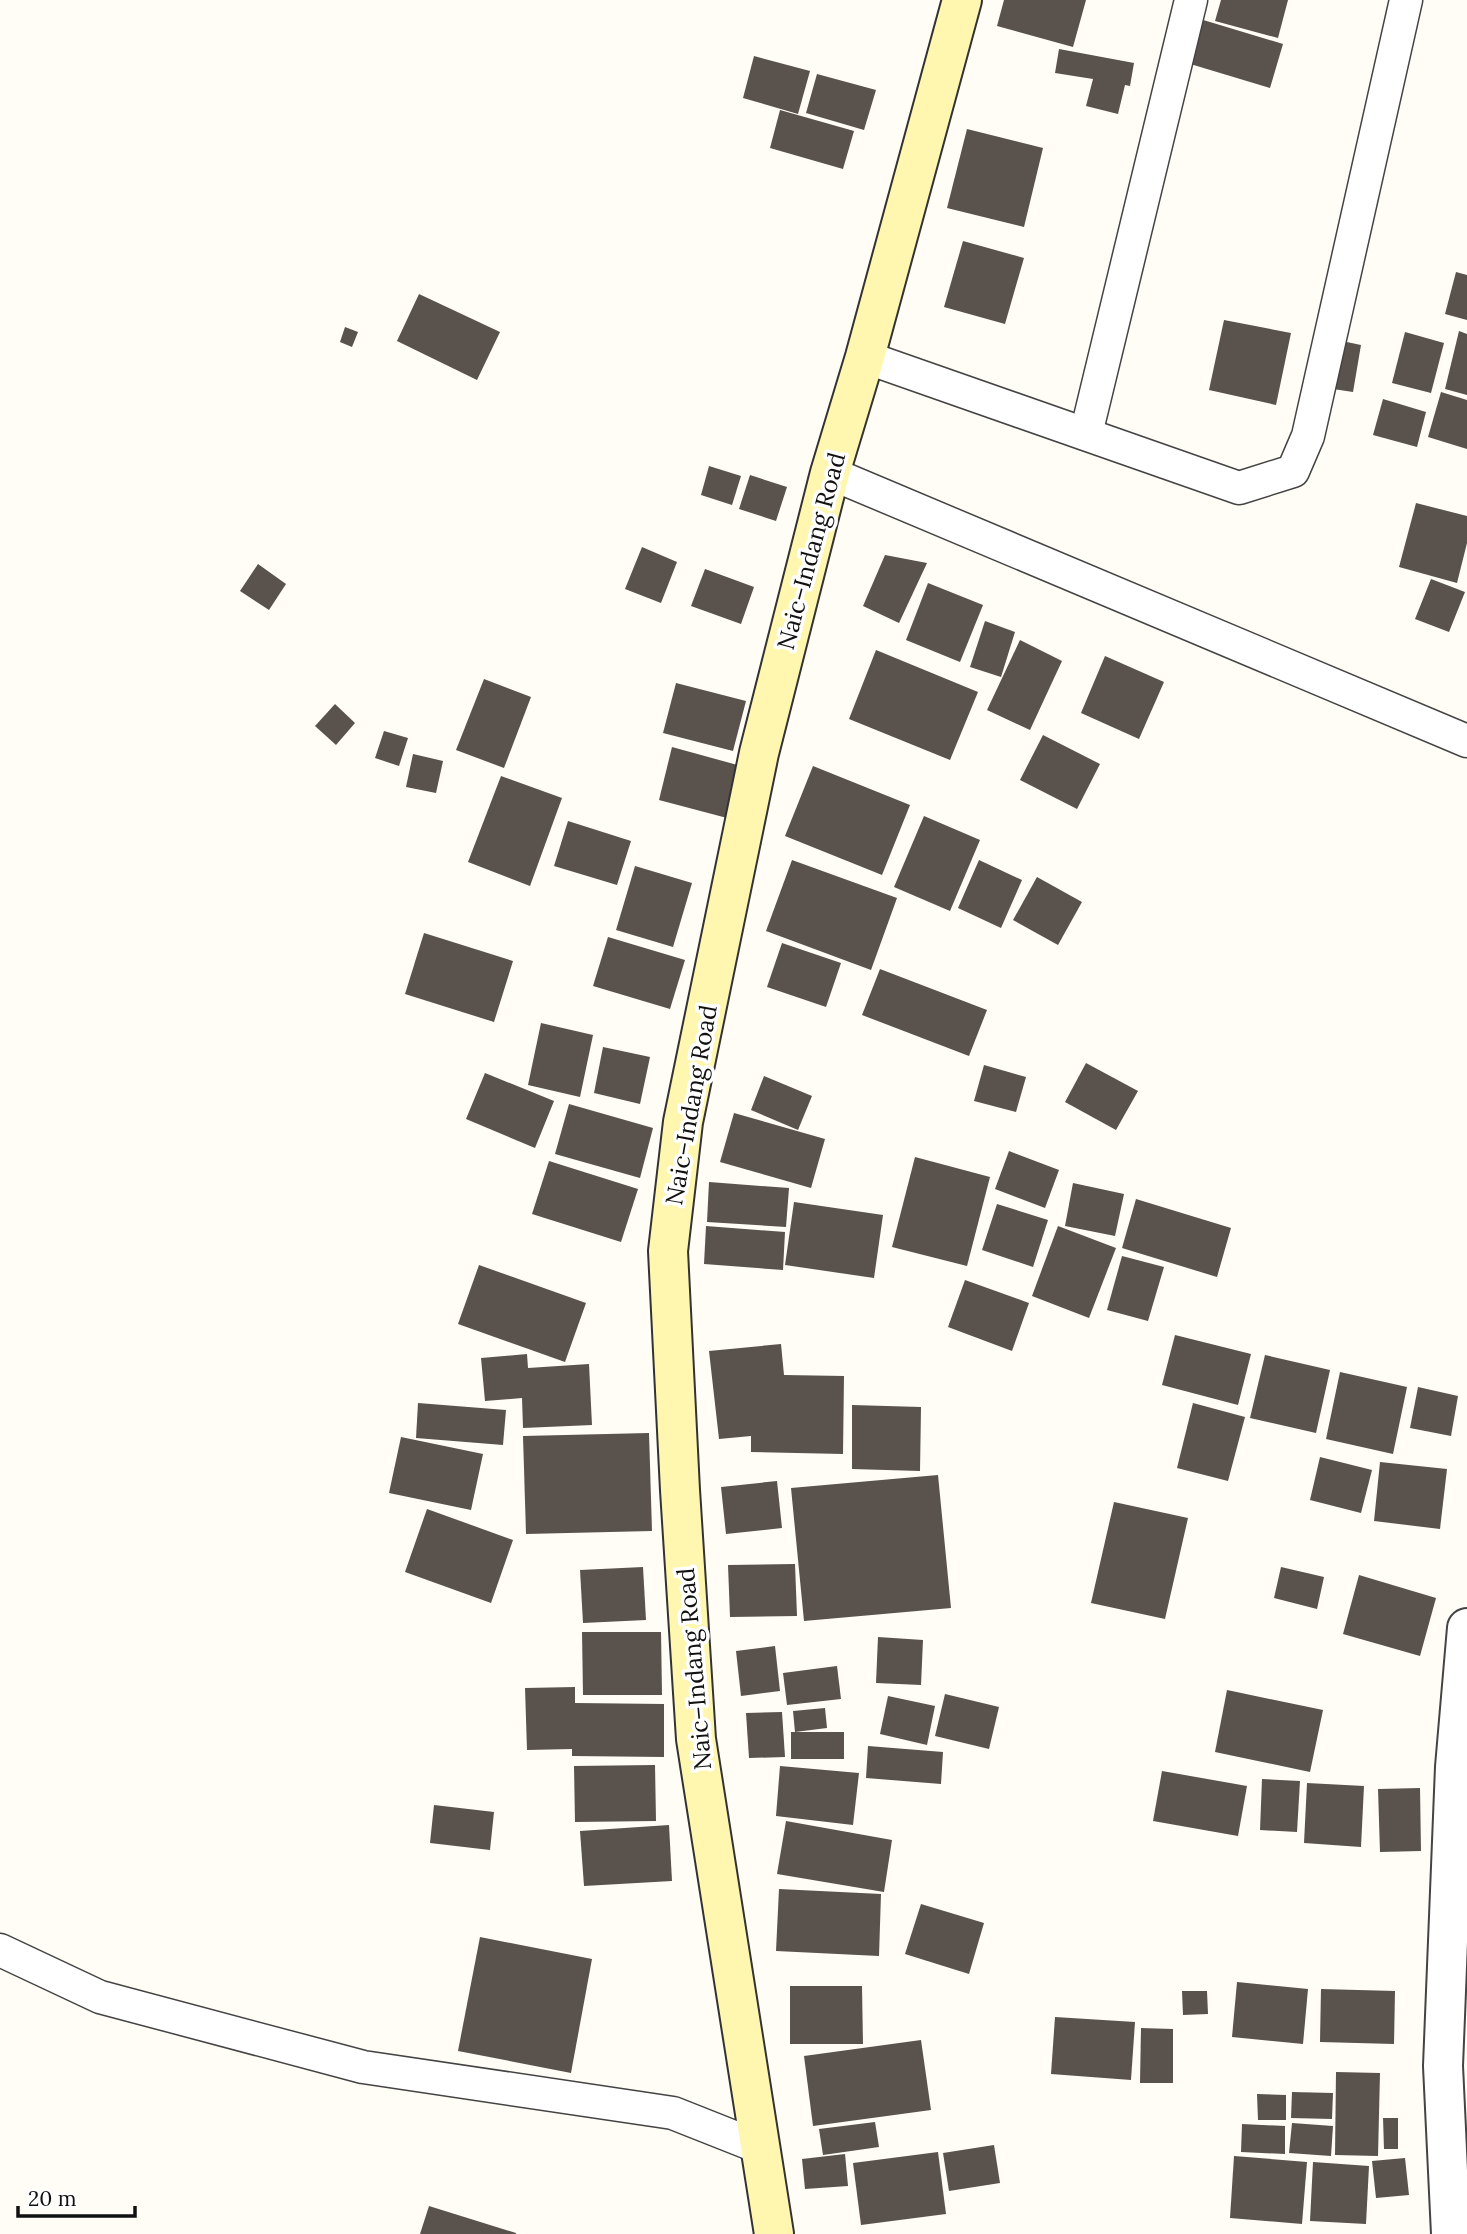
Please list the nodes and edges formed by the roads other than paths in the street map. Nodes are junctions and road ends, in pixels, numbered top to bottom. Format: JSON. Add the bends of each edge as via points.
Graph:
{"nodes":[{"id":1,"x":962,"y":0,"type":"edge"},
{"id":2,"x":1191,"y":0,"type":"edge"},
{"id":3,"x":1406,"y":0,"type":"edge"},
{"id":4,"x":865,"y":357,"type":"junction"},
{"id":5,"x":1086,"y":434,"type":"junction"},
{"id":6,"x":830,"y":473,"type":"junction"},
{"id":7,"x":1467,"y":741,"type":"edge"},
{"id":8,"x":1467,"y":1628,"type":"edge"},
{"id":9,"x":0,"y":1950,"type":"edge"},
{"id":10,"x":1455,"y":2067,"type":"edge"},
{"id":11,"x":759,"y":2147,"type":"junction"},
{"id":12,"x":774,"y":2234,"type":"edge"},
{"id":13,"x":1451,"y":2234,"type":"edge"}],
"edges":[{"from":1,"to":4,"type":"main road","name":"Naic–Indang Road"},
{"from":2,"to":5,"type":"street"},
{"from":3,"to":5,"type":"street","via":[[1307,436],[1293,471],[1239,488]]},
{"from":4,"to":5,"type":"street"},
{"from":4,"to":6,"type":"main road","name":"Naic–Indang Road"},
{"from":6,"to":7,"type":"street"},
{"from":6,"to":11,"type":"main road","name":"Naic–Indang Road","via":[[753,780],[683,1122],[668,1251],[696,1739]]},
{"from":8,"to":10,"type":"street","via":[[1455,1767]]},
{"from":9,"to":11,"type":"street","via":[[100,1997],[363,2067],[673,2113]]},
{"from":10,"to":13,"type":"street"},
{"from":11,"to":12,"type":"main road","name":"Naic–Indang Road"}]}
